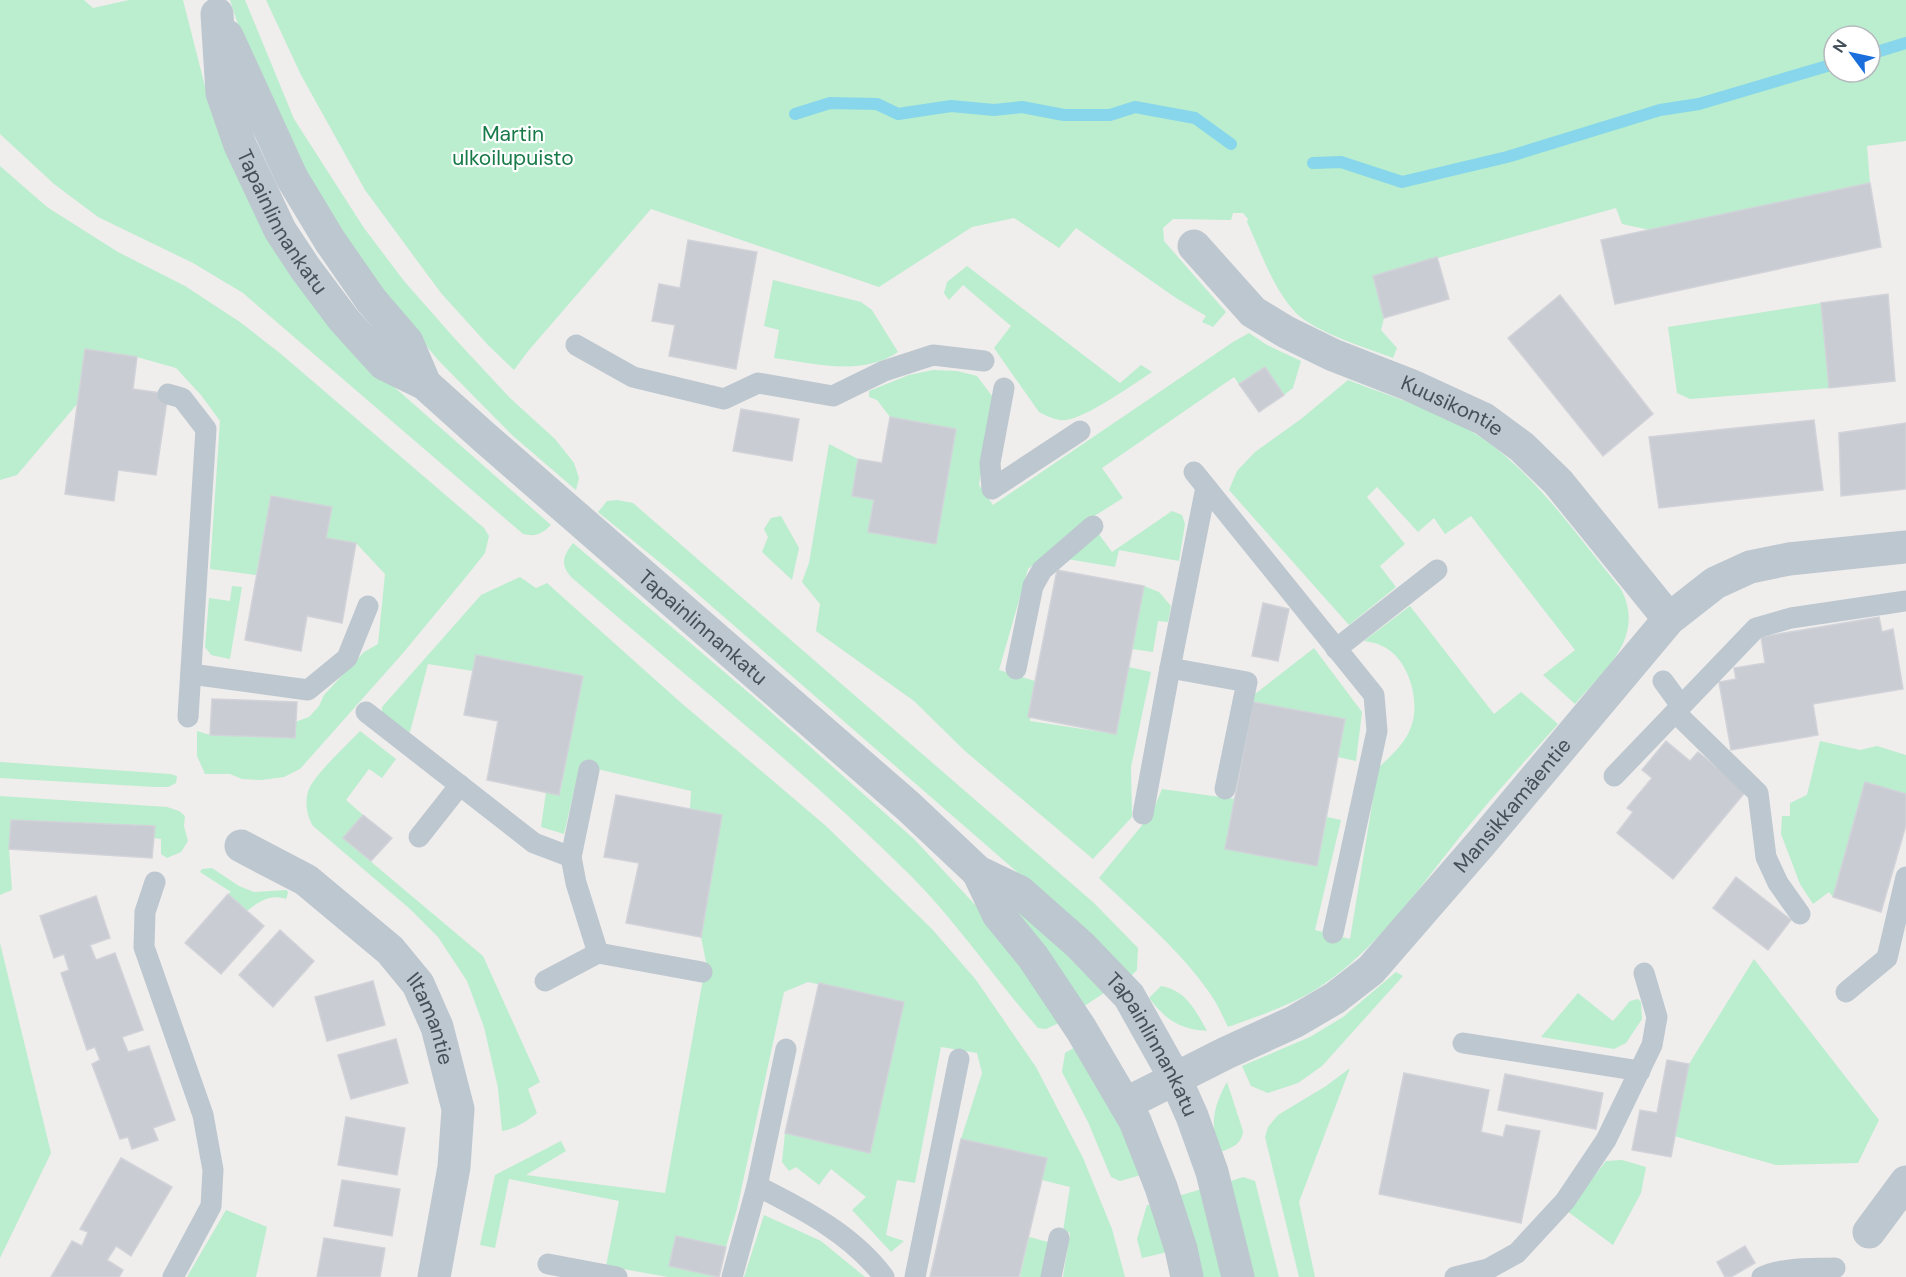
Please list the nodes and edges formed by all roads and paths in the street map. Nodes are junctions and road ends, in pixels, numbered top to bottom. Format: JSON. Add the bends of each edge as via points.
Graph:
{"nodes":[{"id":1,"x":215,"y":7,"type":"edge"},
{"id":2,"x":1194,"y":246,"type":"dead end"},
{"id":3,"x":576,"y":345,"type":"dead end"},
{"id":4,"x":984,"y":361,"type":"dead end"},
{"id":5,"x":1004,"y":388,"type":"dead end"},
{"id":6,"x":168,"y":394,"type":"dead end"},
{"id":7,"x":1080,"y":431,"type":"dead end"},
{"id":8,"x":1093,"y":526,"type":"dead end"},
{"id":9,"x":1906,"y":548,"type":"edge"},
{"id":10,"x":1437,"y":570,"type":"dead end"},
{"id":11,"x":368,"y":606,"type":"dead end"},
{"id":12,"x":1905,"y":607,"type":"edge"},
{"id":13,"x":1669,"y":619,"type":"junction"},
{"id":14,"x":1336,"y":649,"type":"junction"},
{"id":15,"x":1170,"y":668,"type":"junction"},
{"id":16,"x":1016,"y":669,"type":"dead end"},
{"id":17,"x":191,"y":674,"type":"junction"},
{"id":18,"x":1663,"y":681,"type":"dead end"},
{"id":19,"x":1679,"y":709,"type":"junction"},
{"id":20,"x":366,"y":712,"type":"dead end"},
{"id":21,"x":188,"y":717,"type":"dead end"},
{"id":22,"x":589,"y":770,"type":"dead end"},
{"id":23,"x":1614,"y":776,"type":"dead end"},
{"id":24,"x":460,"y":785,"type":"junction"},
{"id":25,"x":1225,"y":789,"type":"dead end"},
{"id":26,"x":1143,"y":814,"type":"dead end"},
{"id":27,"x":419,"y":837,"type":"dead end"},
{"id":28,"x":241,"y":846,"type":"dead end"},
{"id":29,"x":571,"y":857,"type":"junction"},
{"id":30,"x":978,"y":872,"type":"junction"},
{"id":31,"x":1906,"y":877,"type":"edge"},
{"id":32,"x":155,"y":882,"type":"dead end"},
{"id":33,"x":1800,"y":914,"type":"dead end"},
{"id":34,"x":1333,"y":933,"type":"dead end"},
{"id":35,"x":598,"y":953,"type":"junction"},
{"id":36,"x":702,"y":972,"type":"dead end"},
{"id":37,"x":1644,"y":973,"type":"dead end"},
{"id":38,"x":545,"y":981,"type":"dead end"},
{"id":39,"x":1846,"y":992,"type":"dead end"},
{"id":40,"x":1463,"y":1043,"type":"dead end"},
{"id":41,"x":786,"y":1049,"type":"dead end"},
{"id":42,"x":959,"y":1059,"type":"dead end"},
{"id":43,"x":1640,"y":1071,"type":"junction"},
{"id":44,"x":1175,"y":1078,"type":"junction"},
{"id":45,"x":1125,"y":1104,"type":"junction"},
{"id":46,"x":1906,"y":1182,"type":"edge"},
{"id":47,"x":757,"y":1186,"type":"junction"},
{"id":48,"x":1869,"y":1232,"type":"dead end"},
{"id":49,"x":1059,"y":1238,"type":"dead end"},
{"id":50,"x":548,"y":1264,"type":"dead end"},
{"id":51,"x":1835,"y":1268,"type":"dead end"},
{"id":52,"x":173,"y":1277,"type":"edge"},
{"id":53,"x":434,"y":1277,"type":"edge"},
{"id":54,"x":617,"y":1277,"type":"edge"},
{"id":55,"x":732,"y":1277,"type":"edge"},
{"id":56,"x":884,"y":1277,"type":"edge"},
{"id":57,"x":915,"y":1277,"type":"edge"},
{"id":58,"x":1051,"y":1277,"type":"edge"},
{"id":59,"x":1187,"y":1277,"type":"edge"},
{"id":60,"x":1238,"y":1277,"type":"edge"},
{"id":61,"x":1455,"y":1277,"type":"edge"},
{"id":62,"x":1762,"y":1277,"type":"edge"}],
"edges":[{"from":1,"to":30,"type":"street","name":"Tapainlinnankatu","via":[[292,178],[371,300],[407,342],[426,384],[908,806]]},
{"from":2,"to":13,"type":"street","name":"Kuusikontie","via":[[1253,312],[1333,355],[1484,419],[1522,447],[1558,482]]},
{"from":3,"to":4,"type":"lane","via":[[633,377],[724,399],[758,383],[833,396],[885,371],[933,356]]},
{"from":5,"to":7,"type":"lane","via":[[990,463],[992,489]]},
{"from":6,"to":17,"type":"lane","via":[[182,398],[206,429]]},
{"from":8,"to":16,"type":"lane","via":[[1042,570],[1033,586]]},
{"from":9,"to":13,"type":"street","name":"Mansikkamäentie","via":[[1789,559],[1750,567],[1715,583]]},
{"from":10,"to":14,"type":"lane"},
{"from":11,"to":17,"type":"lane","via":[[348,658],[308,690]]},
{"from":12,"to":19,"type":"lane","via":[[1791,618],[1756,628]]},
{"from":13,"to":44,"type":"street","name":"Mansikkamäentie","via":[[1371,970],[1335,998],[1294,1022]]},
{"from":14,"to":15,"type":"lane","via":[[1200,479]]},
{"from":14,"to":34,"type":"lane","via":[[1374,695],[1377,731]]},
{"from":15,"to":25,"type":"lane","via":[[1247,682]]},
{"from":15,"to":26,"type":"lane"},
{"from":17,"to":21,"type":"lane"},
{"from":18,"to":19,"type":"lane"},
{"from":19,"to":23,"type":"lane"},
{"from":19,"to":33,"type":"lane","via":[[1680,717],[1758,793],[1766,857],[1778,883]]},
{"from":20,"to":24,"type":"lane"},
{"from":22,"to":29,"type":"lane"},
{"from":24,"to":27,"type":"lane"},
{"from":24,"to":29,"type":"lane","via":[[534,843]]},
{"from":28,"to":53,"type":"street","name":"Iltamantie","via":[[306,880],[390,950],[418,984],[437,1027],[458,1109],[454,1167]]},
{"from":29,"to":35,"type":"lane"},
{"from":30,"to":44,"type":"street","name":"Tapainlinnankatu","via":[[1020,892],[1080,945],[1129,996]]},
{"from":30,"to":45,"type":"street","name":"Tapainlinnankatu","via":[[998,914],[1033,957],[1096,1052]]},
{"from":31,"to":39,"type":"lane","via":[[1887,958]]},
{"from":32,"to":52,"type":"lane","via":[[146,912],[144,947],[202,1115],[213,1170],[211,1206]]},
{"from":35,"to":36,"type":"lane"},
{"from":35,"to":38,"type":"lane"},
{"from":37,"to":43,"type":"lane","via":[[1657,1017],[1653,1045]]},
{"from":40,"to":43,"type":"lane"},
{"from":41,"to":47,"type":"lane"},
{"from":42,"to":57,"type":"lane"},
{"from":43,"to":61,"type":"lane","via":[[1606,1140],[1557,1209],[1517,1252],[1488,1269]]},
{"from":44,"to":45,"type":"street","name":"Mansikkamäentie"},
{"from":44,"to":60,"type":"street","name":"Tapainlinnankatu","via":[[1212,1172]]},
{"from":45,"to":59,"type":"street","name":"Tapainlinnankatu","via":[[1161,1187]]},
{"from":46,"to":48,"type":"street"},
{"from":47,"to":55,"type":"lane"},
{"from":47,"to":56,"type":"lane","via":[[813,1214],[873,1262]]},
{"from":49,"to":58,"type":"lane"},
{"from":50,"to":54,"type":"lane"},
{"from":51,"to":62,"type":"lane"}]}
